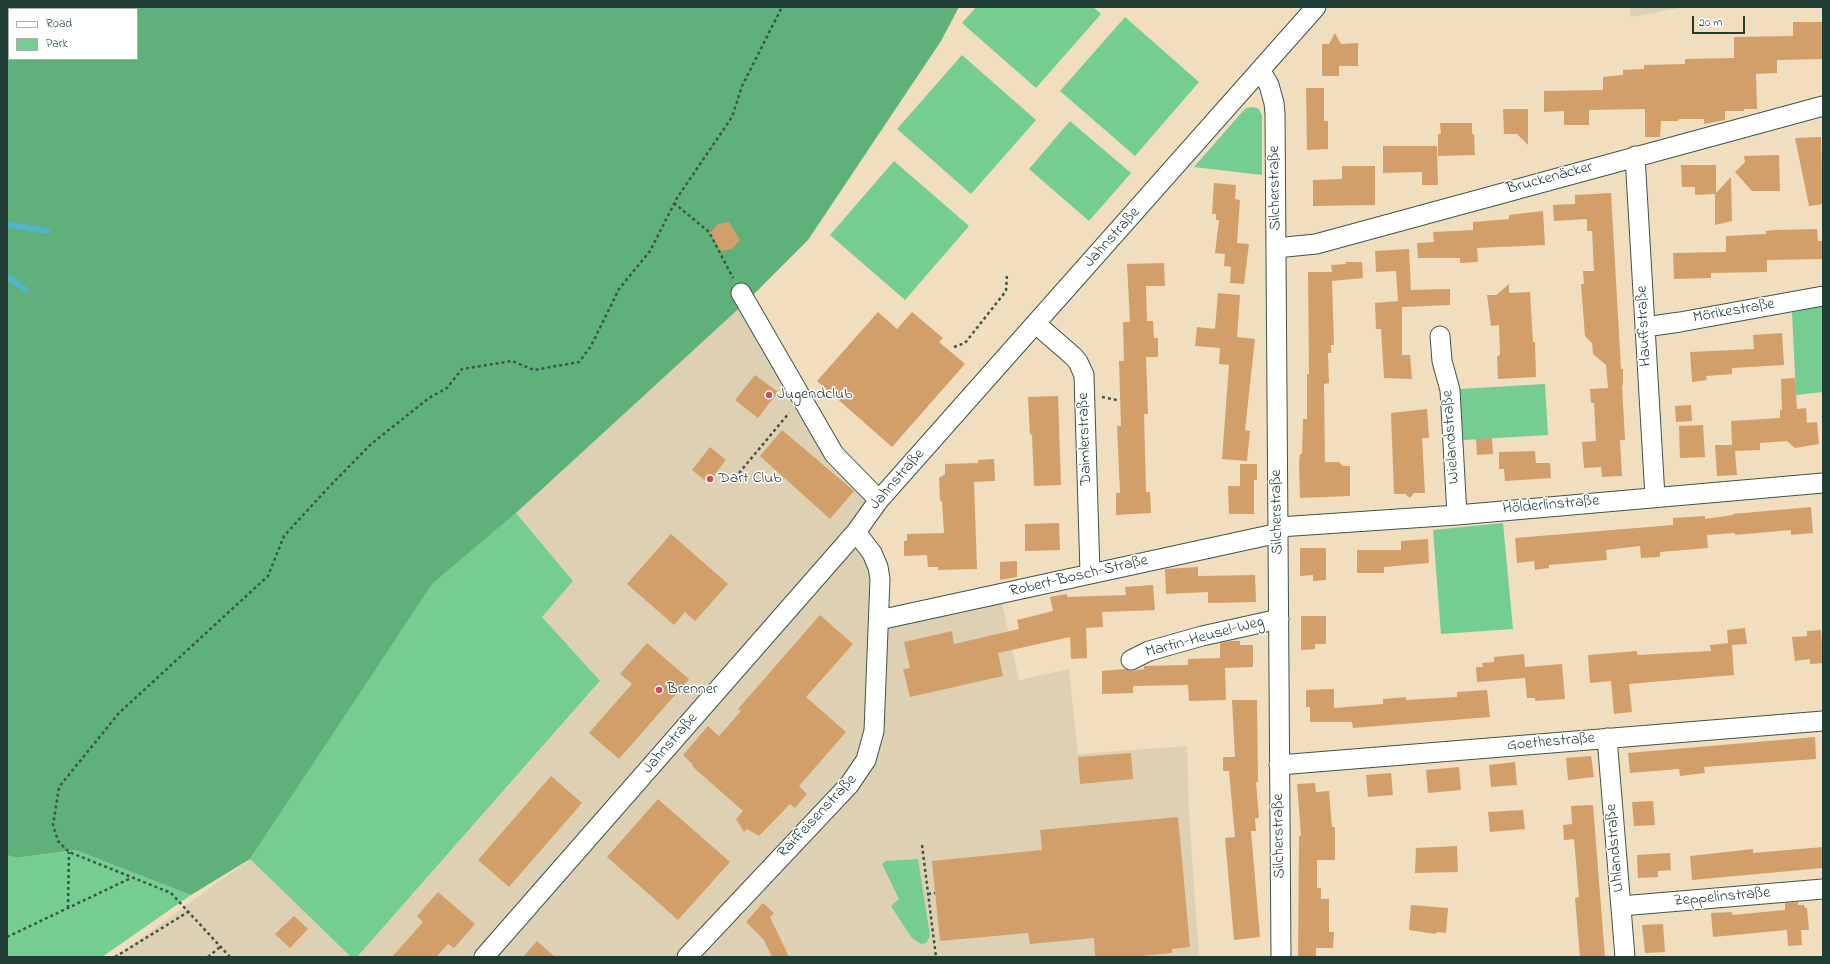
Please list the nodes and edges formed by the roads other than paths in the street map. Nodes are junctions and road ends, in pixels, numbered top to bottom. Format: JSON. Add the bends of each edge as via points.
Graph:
{"nodes":[{"id":1,"x":1316,"y":7,"type":"edge"},
{"id":2,"x":1260,"y":70,"type":"junction"},
{"id":3,"x":1823,"y":106,"type":"edge"},
{"id":4,"x":1635,"y":156,"type":"junction"},
{"id":5,"x":1276,"y":248,"type":"junction"},
{"id":6,"x":741,"y":293,"type":"road end"},
{"id":7,"x":1823,"y":296,"type":"edge"},
{"id":8,"x":1036,"y":324,"type":"junction"},
{"id":9,"x":1645,"y":327,"type":"junction"},
{"id":10,"x":1440,"y":336,"type":"dead end"},
{"id":11,"x":1823,"y":483,"type":"edge"},
{"id":12,"x":1655,"y":497,"type":"junction"},
{"id":13,"x":879,"y":500,"type":"junction"},
{"id":14,"x":1457,"y":515,"type":"junction"},
{"id":15,"x":1279,"y":530,"type":"junction"},
{"id":16,"x":856,"y":532,"type":"junction"},
{"id":17,"x":1090,"y":574,"type":"junction"},
{"id":18,"x":1279,"y":619,"type":"junction"},
{"id":19,"x":879,"y":620,"type":"junction"},
{"id":20,"x":1131,"y":660,"type":"dead end"},
{"id":21,"x":1823,"y":721,"type":"edge"},
{"id":22,"x":1607,"y":738,"type":"junction"},
{"id":23,"x":1280,"y":765,"type":"junction"},
{"id":24,"x":1823,"y":889,"type":"edge"},
{"id":25,"x":1621,"y":906,"type":"junction"},
{"id":26,"x":484,"y":957,"type":"edge"},
{"id":27,"x":687,"y":957,"type":"edge"},
{"id":28,"x":1281,"y":957,"type":"edge"},
{"id":29,"x":1625,"y":957,"type":"edge"}],
"edges":[{"from":1,"to":2,"type":"street","name":"Jahnstraße"},
{"from":2,"to":5,"type":"street","name":"Silcherstraße","via":[[1269,86],[1274,103]]},
{"from":2,"to":8,"type":"street","name":"Jahnstraße"},
{"from":3,"to":4,"type":"street","name":"Bruckenäcker"},
{"from":4,"to":5,"type":"street","name":"Bruckenäcker","via":[[1316,244]]},
{"from":4,"to":9,"type":"street","name":"Hauffstraße"},
{"from":5,"to":15,"type":"street","name":"Silcherstraße"},
{"from":6,"to":13,"type":"street","via":[[834,454]]},
{"from":7,"to":9,"type":"street","name":"Mörikestraße"},
{"from":8,"to":13,"type":"street","name":"Jahnstraße"},
{"from":8,"to":17,"type":"street","name":"Daimlerstraße","via":[[1074,356],[1084,375]]},
{"from":9,"to":12,"type":"street","name":"Hauffstraße"},
{"from":10,"to":14,"type":"street","name":"Wielandstraße","via":[[1442,361],[1450,390]]},
{"from":11,"to":12,"type":"street","name":"Hölderlinstraße"},
{"from":12,"to":14,"type":"street","name":"Hölderlinstraße"},
{"from":13,"to":16,"type":"street","name":"Jahnstraße"},
{"from":14,"to":15,"type":"street","name":"Hölderlinstraße"},
{"from":15,"to":17,"type":"street","name":"Robert-Bosch-Straße"},
{"from":15,"to":18,"type":"street","name":"Silcherstraße"},
{"from":16,"to":19,"type":"street","name":"Raiffeisenstraße","via":[[872,553],[878,566]]},
{"from":16,"to":26,"type":"street","name":"Jahnstraße"},
{"from":17,"to":19,"type":"street","name":"Robert-Bosch-Straße"},
{"from":18,"to":20,"type":"street","name":"Martin-Heusel-Weg","via":[[1202,636],[1149,651]]},
{"from":18,"to":23,"type":"street","name":"Silcherstraße"},
{"from":19,"to":27,"type":"street","name":"Raiffeisenstraße","via":[[874,731],[866,760],[859,773]]},
{"from":21,"to":22,"type":"street","name":"Goethestraße"},
{"from":22,"to":23,"type":"street","name":"Goethestraße"},
{"from":22,"to":25,"type":"street","name":"Uhlandstraße"},
{"from":23,"to":28,"type":"street","name":"Silcherstraße"},
{"from":24,"to":25,"type":"street","name":"Zeppelinstraße"},
{"from":25,"to":29,"type":"street","name":"Uhlandstraße"}]}
